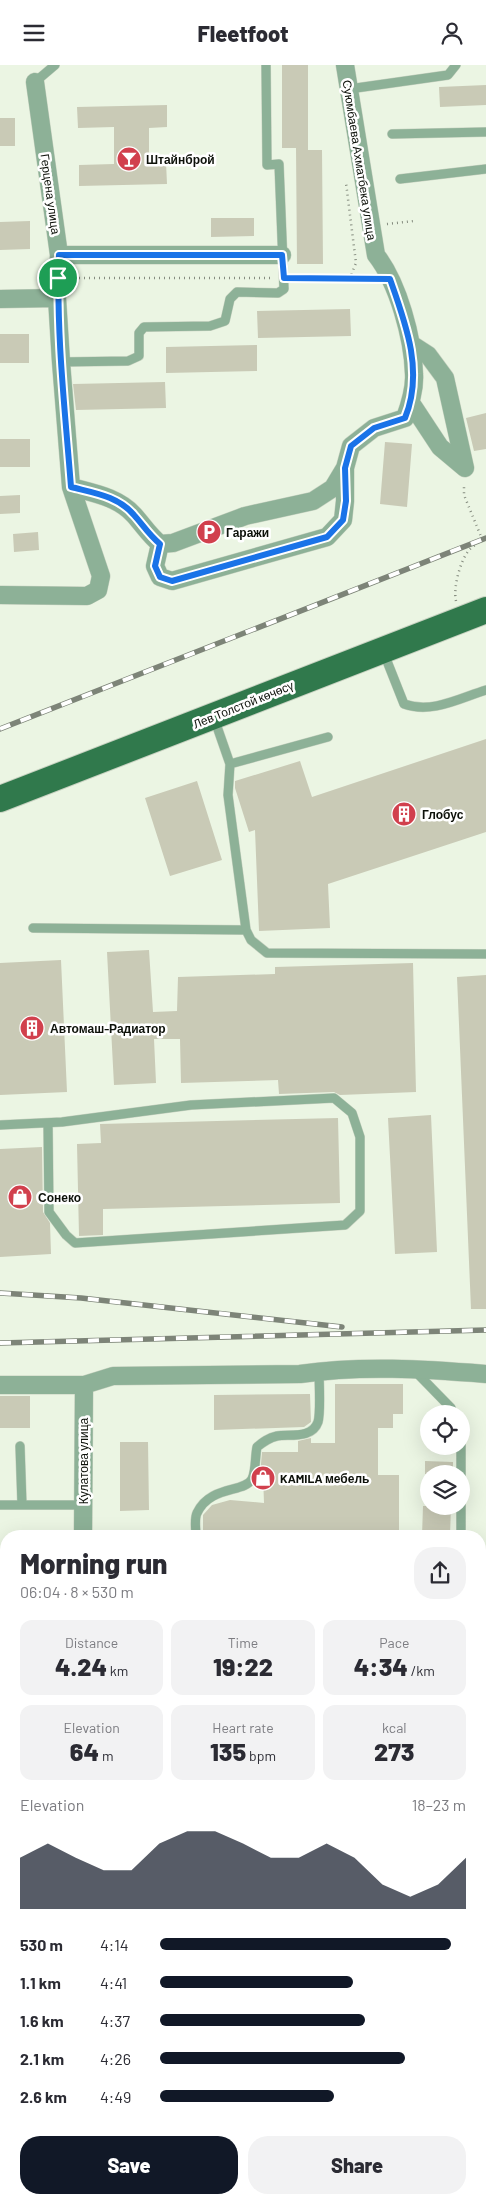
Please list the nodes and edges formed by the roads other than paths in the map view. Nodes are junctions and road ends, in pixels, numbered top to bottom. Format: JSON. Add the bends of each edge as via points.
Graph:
{"nodes":[{"id":1,"x":55,"y":65,"type":"edge"},
{"id":2,"x":266,"y":65,"type":"edge"},
{"id":3,"x":346,"y":65,"type":"edge"},
{"id":4,"x":456,"y":65,"type":"edge"},
{"id":5,"x":35,"y":82,"type":"joint"},
{"id":6,"x":349,"y":89,"type":"junction"},
{"id":7,"x":486,"y":132,"type":"edge"},
{"id":8,"x":392,"y":134,"type":"dead end"},
{"id":9,"x":486,"y":169,"type":"edge"},
{"id":10,"x":400,"y":179,"type":"dead end"},
{"id":11,"x":59,"y":255,"type":"junction"},
{"id":12,"x":282,"y":255,"type":"junction"},
{"id":13,"x":57,"y":298,"type":"junction"},
{"id":14,"x":0,"y":299,"type":"edge"},
{"id":15,"x":411,"y":343,"type":"junction"},
{"id":16,"x":61,"y":362,"type":"junction"},
{"id":17,"x":411,"y":403,"type":"junction"},
{"id":18,"x":345,"y":468,"type":"junction"},
{"id":19,"x":71,"y":487,"type":"junction"},
{"id":20,"x":160,"y":544,"type":"junction"},
{"id":21,"x":0,"y":595,"type":"edge"},
{"id":22,"x":486,"y":610,"type":"edge"},
{"id":23,"x":383,"y":649,"type":"junction"},
{"id":24,"x":486,"y":690,"type":"edge"},
{"id":25,"x":213,"y":716,"type":"junction"},
{"id":26,"x":328,"y":737,"type":"dead end"},
{"id":27,"x":230,"y":764,"type":"junction"},
{"id":28,"x":0,"y":799,"type":"edge"},
{"id":29,"x":33,"y":928,"type":"dead end"},
{"id":30,"x":246,"y":930,"type":"junction"},
{"id":31,"x":486,"y":953,"type":"edge"},
{"id":32,"x":48,"y":1123,"type":"junction"},
{"id":33,"x":0,"y":1125,"type":"edge"},
{"id":34,"x":412,"y":1368,"type":"junction"},
{"id":35,"x":319,"y":1371,"type":"junction"},
{"id":36,"x":486,"y":1374,"type":"edge"},
{"id":37,"x":0,"y":1385,"type":"edge"},
{"id":38,"x":84,"y":1385,"type":"junction"},
{"id":39,"x":447,"y":1405,"type":"edge"},
{"id":40,"x":20,"y":1446,"type":"dead end"},
{"id":41,"x":461,"y":1455,"type":"edge"},
{"id":42,"x":0,"y":1505,"type":"edge"},
{"id":43,"x":22,"y":1505,"type":"junction"},
{"id":44,"x":83,"y":1505,"type":"junction"},
{"id":45,"x":83,"y":1530,"type":"edge"},
{"id":46,"x":196,"y":1530,"type":"edge"},
{"id":47,"x":461,"y":1530,"type":"edge"}],
"edges":[{"from":1,"to":5,"type":"lane"},
{"from":2,"to":12,"type":"lane","via":[[267,165],[279,164]]},
{"from":3,"to":6,"type":"street","name":"Суюмбаева Ахматбека улица"},
{"from":4,"to":6,"type":"lane","via":[[448,75]]},
{"from":5,"to":11,"type":"street","name":"Герцена улица"},
{"from":6,"to":15,"type":"street","name":"Суюмбаева Ахматбека улица","via":[[376,255],[390,279]]},
{"from":7,"to":8,"type":"lane"},
{"from":9,"to":10,"type":"lane"},
{"from":11,"to":12,"type":"street"},
{"from":11,"to":13,"type":"street","name":"Герцена улица"},
{"from":12,"to":16,"type":"lane","via":[[284,289],[278,293],[237,293],[230,299],[225,321],[210,326],[144,327],[139,333],[139,357],[128,361]]},
{"from":13,"to":14,"type":"street"},
{"from":13,"to":16,"type":"street","name":"Герцена улица"},
{"from":15,"to":17,"type":"street","name":"Суюмбаева Ахматбека улица","via":[[414,375]]},
{"from":15,"to":17,"type":"street","via":[[428,355],[445,378],[465,468],[440,447]]},
{"from":16,"to":19,"type":"street","name":"Герцена улица"},
{"from":17,"to":18,"type":"street","via":[[405,418],[374,428],[351,446]]},
{"from":18,"to":20,"type":"street","via":[[333,489],[314,501],[245,516],[173,543]]},
{"from":18,"to":20,"type":"street","via":[[343,520],[327,537],[172,581],[160,577],[155,566]]},
{"from":19,"to":20,"type":"street","via":[[111,497],[133,513]]},
{"from":19,"to":21,"type":"street","name":"Герцена улица","via":[[101,576],[98,590],[87,596]]},
{"from":22,"to":23,"type":"main road","name":"Лев Толстой көчөсү"},
{"from":23,"to":24,"type":"lane","via":[[404,704],[416,709],[430,708]]},
{"from":23,"to":25,"type":"main road","name":"Лев Толстой көчөсү"},
{"from":25,"to":27,"type":"lane"},
{"from":25,"to":28,"type":"main road","name":"Лев Толстой көчөсү"},
{"from":26,"to":27,"type":"lane"},
{"from":27,"to":30,"type":"lane","via":[[228,795]]},
{"from":29,"to":30,"type":"lane"},
{"from":30,"to":31,"type":"lane","via":[[267,953]]},
{"from":32,"to":32,"type":"lane","via":[[190,1105],[334,1098],[352,1113],[360,1137],[360,1211],[346,1225],[75,1243],[49,1212]]},
{"from":32,"to":33,"type":"lane"},
{"from":34,"to":35,"type":"street"},
{"from":34,"to":36,"type":"street"},
{"from":34,"to":39,"type":"lane"},
{"from":35,"to":38,"type":"street","via":[[300,1374],[113,1376]]},
{"from":35,"to":46,"type":"lane","via":[[318,1422],[311,1431],[276,1436],[257,1447],[252,1479],[239,1487],[218,1492],[205,1501],[196,1514]]},
{"from":37,"to":38,"type":"street"},
{"from":38,"to":44,"type":"street","name":"Кулатова улица"},
{"from":40,"to":43,"type":"lane"},
{"from":41,"to":47,"type":"lane"},
{"from":42,"to":43,"type":"lane"},
{"from":43,"to":44,"type":"lane"},
{"from":44,"to":45,"type":"street","name":"Кулатова улица"}]}
